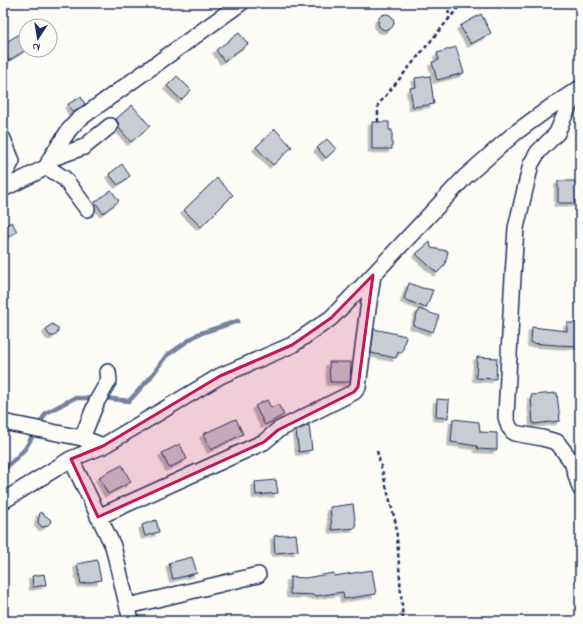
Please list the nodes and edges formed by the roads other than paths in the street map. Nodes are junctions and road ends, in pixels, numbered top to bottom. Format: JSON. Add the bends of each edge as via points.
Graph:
{"nodes":[{"id":1,"x":241,"y":3,"type":"edge"},
{"id":2,"x":578,"y":89,"type":"edge"},
{"id":3,"x":110,"y":126,"type":"dead end"},
{"id":4,"x":3,"y":139,"type":"edge"},
{"id":5,"x":49,"y":163,"type":"junction"},
{"id":6,"x":3,"y":177,"type":"edge"},
{"id":7,"x":3,"y":189,"type":"edge"},
{"id":8,"x":87,"y":210,"type":"dead end"},
{"id":9,"x":374,"y":275,"type":"junction"},
{"id":10,"x":108,"y":372,"type":"dead end"},
{"id":11,"x":3,"y":422,"type":"edge"},
{"id":12,"x":82,"y":438,"type":"junction"},
{"id":13,"x":103,"y":446,"type":"junction"},
{"id":14,"x":71,"y":459,"type":"junction"},
{"id":15,"x":580,"y":488,"type":"edge"},
{"id":16,"x":3,"y":501,"type":"edge"},
{"id":17,"x":98,"y":517,"type":"junction"},
{"id":18,"x":258,"y":576,"type":"dead end"},
{"id":19,"x":128,"y":606,"type":"junction"},
{"id":20,"x":131,"y":621,"type":"edge"}],
"edges":[{"from":1,"to":5,"type":"street","via":[[78,120]]},
{"from":2,"to":9,"type":"street","via":[[515,132],[464,177]]},
{"from":2,"to":15,"type":"street","via":[[557,133],[538,152],[531,164],[516,228],[506,417],[514,433],[557,442],[572,462]]},
{"from":3,"to":5,"type":"street","via":[[84,147]]},
{"from":4,"to":6,"type":"street","via":[[12,161]]},
{"from":5,"to":7,"type":"street"},
{"from":5,"to":8,"type":"street"},
{"from":9,"to":13,"type":"street","via":[[331,318],[292,345],[220,376]]},
{"from":9,"to":17,"type":"street","via":[[358,387],[354,392],[278,430],[264,442]]},
{"from":10,"to":12,"type":"street","via":[[109,380],[97,401]]},
{"from":11,"to":12,"type":"street"},
{"from":12,"to":13,"type":"street"},
{"from":13,"to":14,"type":"street"},
{"from":14,"to":16,"type":"street"},
{"from":14,"to":17,"type":"street"},
{"from":17,"to":19,"type":"street","via":[[113,546]]},
{"from":18,"to":19,"type":"street"},
{"from":19,"to":20,"type":"street"}]}
